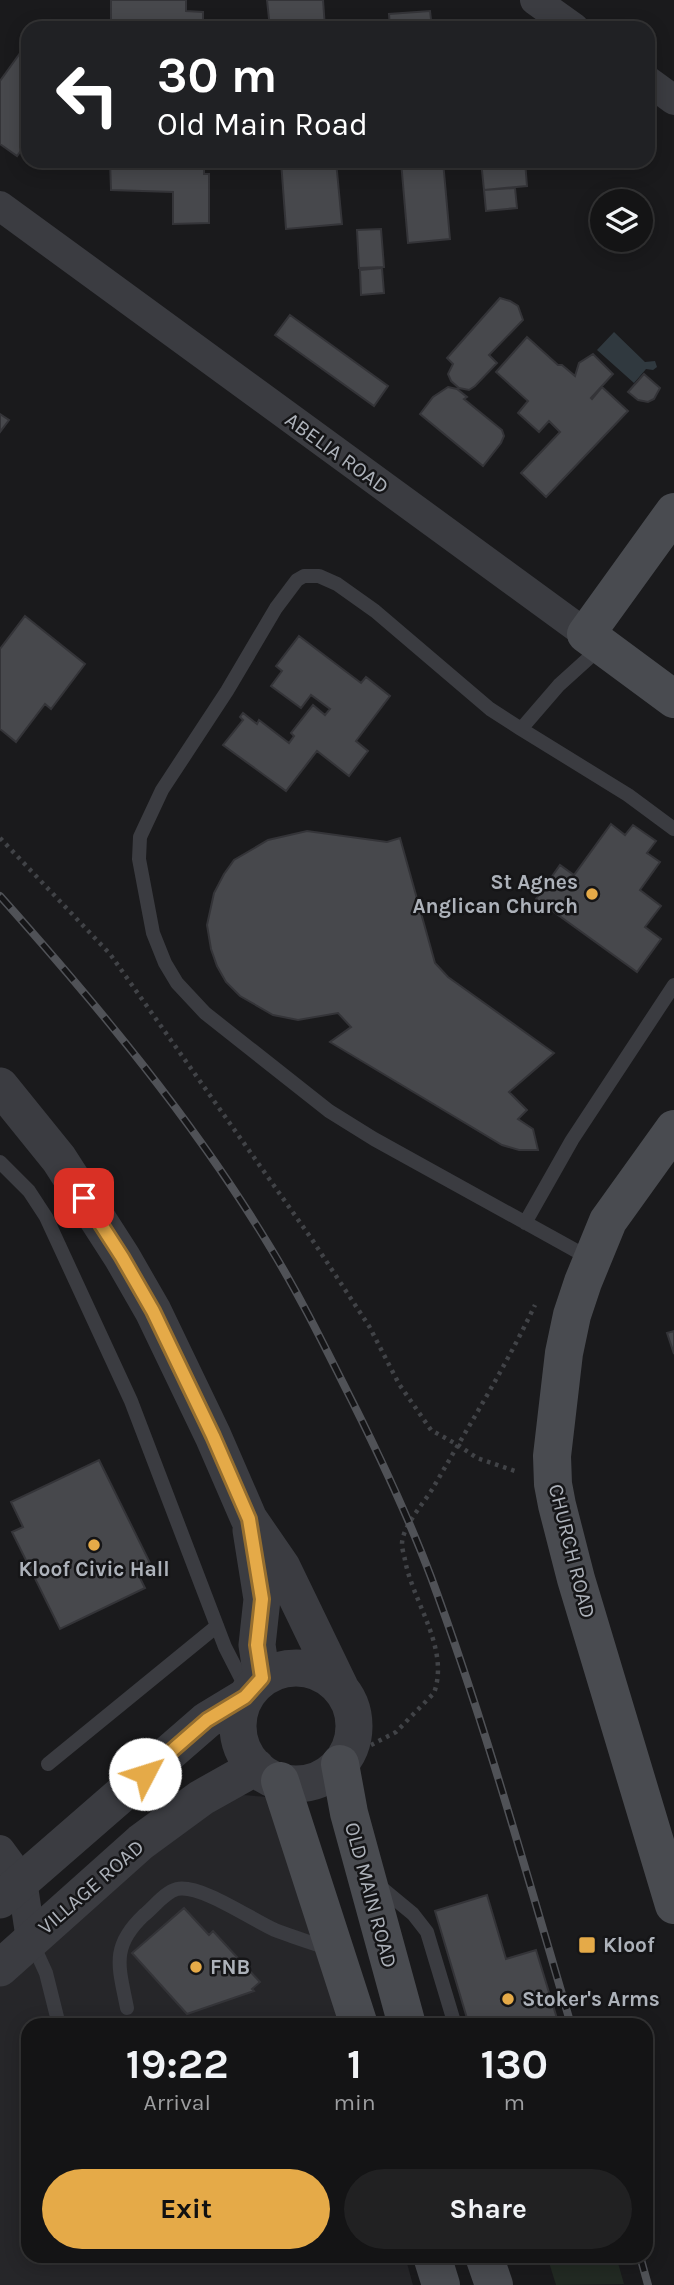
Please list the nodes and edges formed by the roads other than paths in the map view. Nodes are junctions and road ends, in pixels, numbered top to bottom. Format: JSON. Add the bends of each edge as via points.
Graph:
{"nodes":[{"id":1,"x":535,"y":0,"type":"edge"},
{"id":2,"x":564,"y":21,"type":"edge"},
{"id":3,"x":655,"y":86,"type":"edge"},
{"id":4,"x":674,"y":100,"type":"edge"},
{"id":5,"x":0,"y":206,"type":"edge"},
{"id":6,"x":674,"y":512,"type":"edge"},
{"id":7,"x":594,"y":640,"type":"junction"},
{"id":8,"x":674,"y":698,"type":"edge"},
{"id":9,"x":521,"y":729,"type":"junction"},
{"id":10,"x":674,"y":828,"type":"edge"},
{"id":11,"x":674,"y":985,"type":"edge"},
{"id":12,"x":0,"y":1086,"type":"edge"},
{"id":13,"x":674,"y":1129,"type":"edge"},
{"id":14,"x":0,"y":1162,"type":"edge"},
{"id":15,"x":525,"y":1223,"type":"junction"},
{"id":16,"x":592,"y":1260,"type":"junction"},
{"id":17,"x":249,"y":1519,"type":"junction"},
{"id":18,"x":217,"y":1626,"type":"junction"},
{"id":19,"x":340,"y":1687,"type":"junction"},
{"id":20,"x":252,"y":1689,"type":"junction"},
{"id":21,"x":345,"y":1757,"type":"junction"},
{"id":22,"x":48,"y":1763,"type":"dead end"},
{"id":23,"x":268,"y":1774,"type":"junction"},
{"id":24,"x":0,"y":1850,"type":"edge"},
{"id":25,"x":366,"y":1876,"type":"junction"},
{"id":26,"x":11,"y":1890,"type":"edge"},
{"id":27,"x":674,"y":1905,"type":"edge"},
{"id":28,"x":31,"y":1940,"type":"junction"},
{"id":29,"x":335,"y":1951,"type":"junction"},
{"id":30,"x":0,"y":1968,"type":"edge"},
{"id":31,"x":127,"y":2008,"type":"dead end"},
{"id":32,"x":57,"y":2018,"type":"edge"},
{"id":33,"x":357,"y":2018,"type":"edge"},
{"id":34,"x":405,"y":2018,"type":"edge"},
{"id":35,"x":453,"y":2018,"type":"edge"},
{"id":36,"x":434,"y":2263,"type":"edge"},
{"id":37,"x":486,"y":2263,"type":"edge"},
{"id":38,"x":442,"y":2285,"type":"edge"},
{"id":39,"x":494,"y":2285,"type":"edge"}],
"edges":[{"from":1,"to":2,"type":"street"},
{"from":3,"to":4,"type":"street"},
{"from":5,"to":7,"type":"street","name":"ABELIA ROAD"},
{"from":6,"to":7,"type":"main road"},
{"from":7,"to":8,"type":"main road","name":"ABELIA ROAD"},
{"from":7,"to":9,"type":"lane"},
{"from":9,"to":10,"type":"lane"},
{"from":9,"to":15,"type":"lane","via":[[337,584],[319,576],[303,576],[276,608],[162,790],[141,837],[139,859],[153,933],[165,963],[205,1013],[330,1111]]},
{"from":11,"to":15,"type":"lane","via":[[572,1140]]},
{"from":12,"to":17,"type":"street","via":[[59,1159],[122,1257],[153,1311]]},
{"from":13,"to":16,"type":"main road","name":"CHURCH ROAD","via":[[608,1221]]},
{"from":14,"to":18,"type":"lane","via":[[29,1191],[52,1229],[131,1401]]},
{"from":15,"to":16,"type":"lane"},
{"from":16,"to":27,"type":"main road","name":"CHURCH ROAD","via":[[564,1353],[554,1425],[553,1484],[576,1579]]},
{"from":17,"to":19,"type":"street","via":[[282,1567]]},
{"from":17,"to":20,"type":"street","via":[[262,1599]]},
{"from":18,"to":20,"type":"lane","via":[[236,1671]]},
{"from":18,"to":22,"type":"lane"},
{"from":19,"to":20,"type":"street","via":[[328,1676],[296,1667]]},
{"from":19,"to":21,"type":"street","via":[[354,1717],[354,1734]]},
{"from":20,"to":23,"type":"street","via":[[240,1711],[240,1741],[246,1755]]},
{"from":20,"to":26,"type":"street","via":[[207,1720]]},
{"from":21,"to":23,"type":"street","via":[[313,1781],[296,1783]]},
{"from":21,"to":25,"type":"main road","name":"OLD MAIN ROAD","via":[[349,1813]]},
{"from":23,"to":28,"type":"street","name":"VILLAGE ROAD","via":[[201,1798],[141,1842]]},
{"from":23,"to":29,"type":"main road"},
{"from":24,"to":26,"type":"street"},
{"from":25,"to":34,"type":"main road","name":"OLD MAIN ROAD"},
{"from":25,"to":35,"type":"lane","via":[[413,1914],[426,1932]]},
{"from":26,"to":28,"type":"street"},
{"from":28,"to":30,"type":"street","name":"VILLAGE ROAD"},
{"from":28,"to":32,"type":"lane","via":[[46,1973]]},
{"from":29,"to":31,"type":"lane","via":[[274,1929],[199,1891],[177,1889],[130,1929],[123,1941],[120,1970]]},
{"from":29,"to":33,"type":"main road"},
{"from":36,"to":38,"type":"main road"},
{"from":37,"to":39,"type":"main road"}]}
